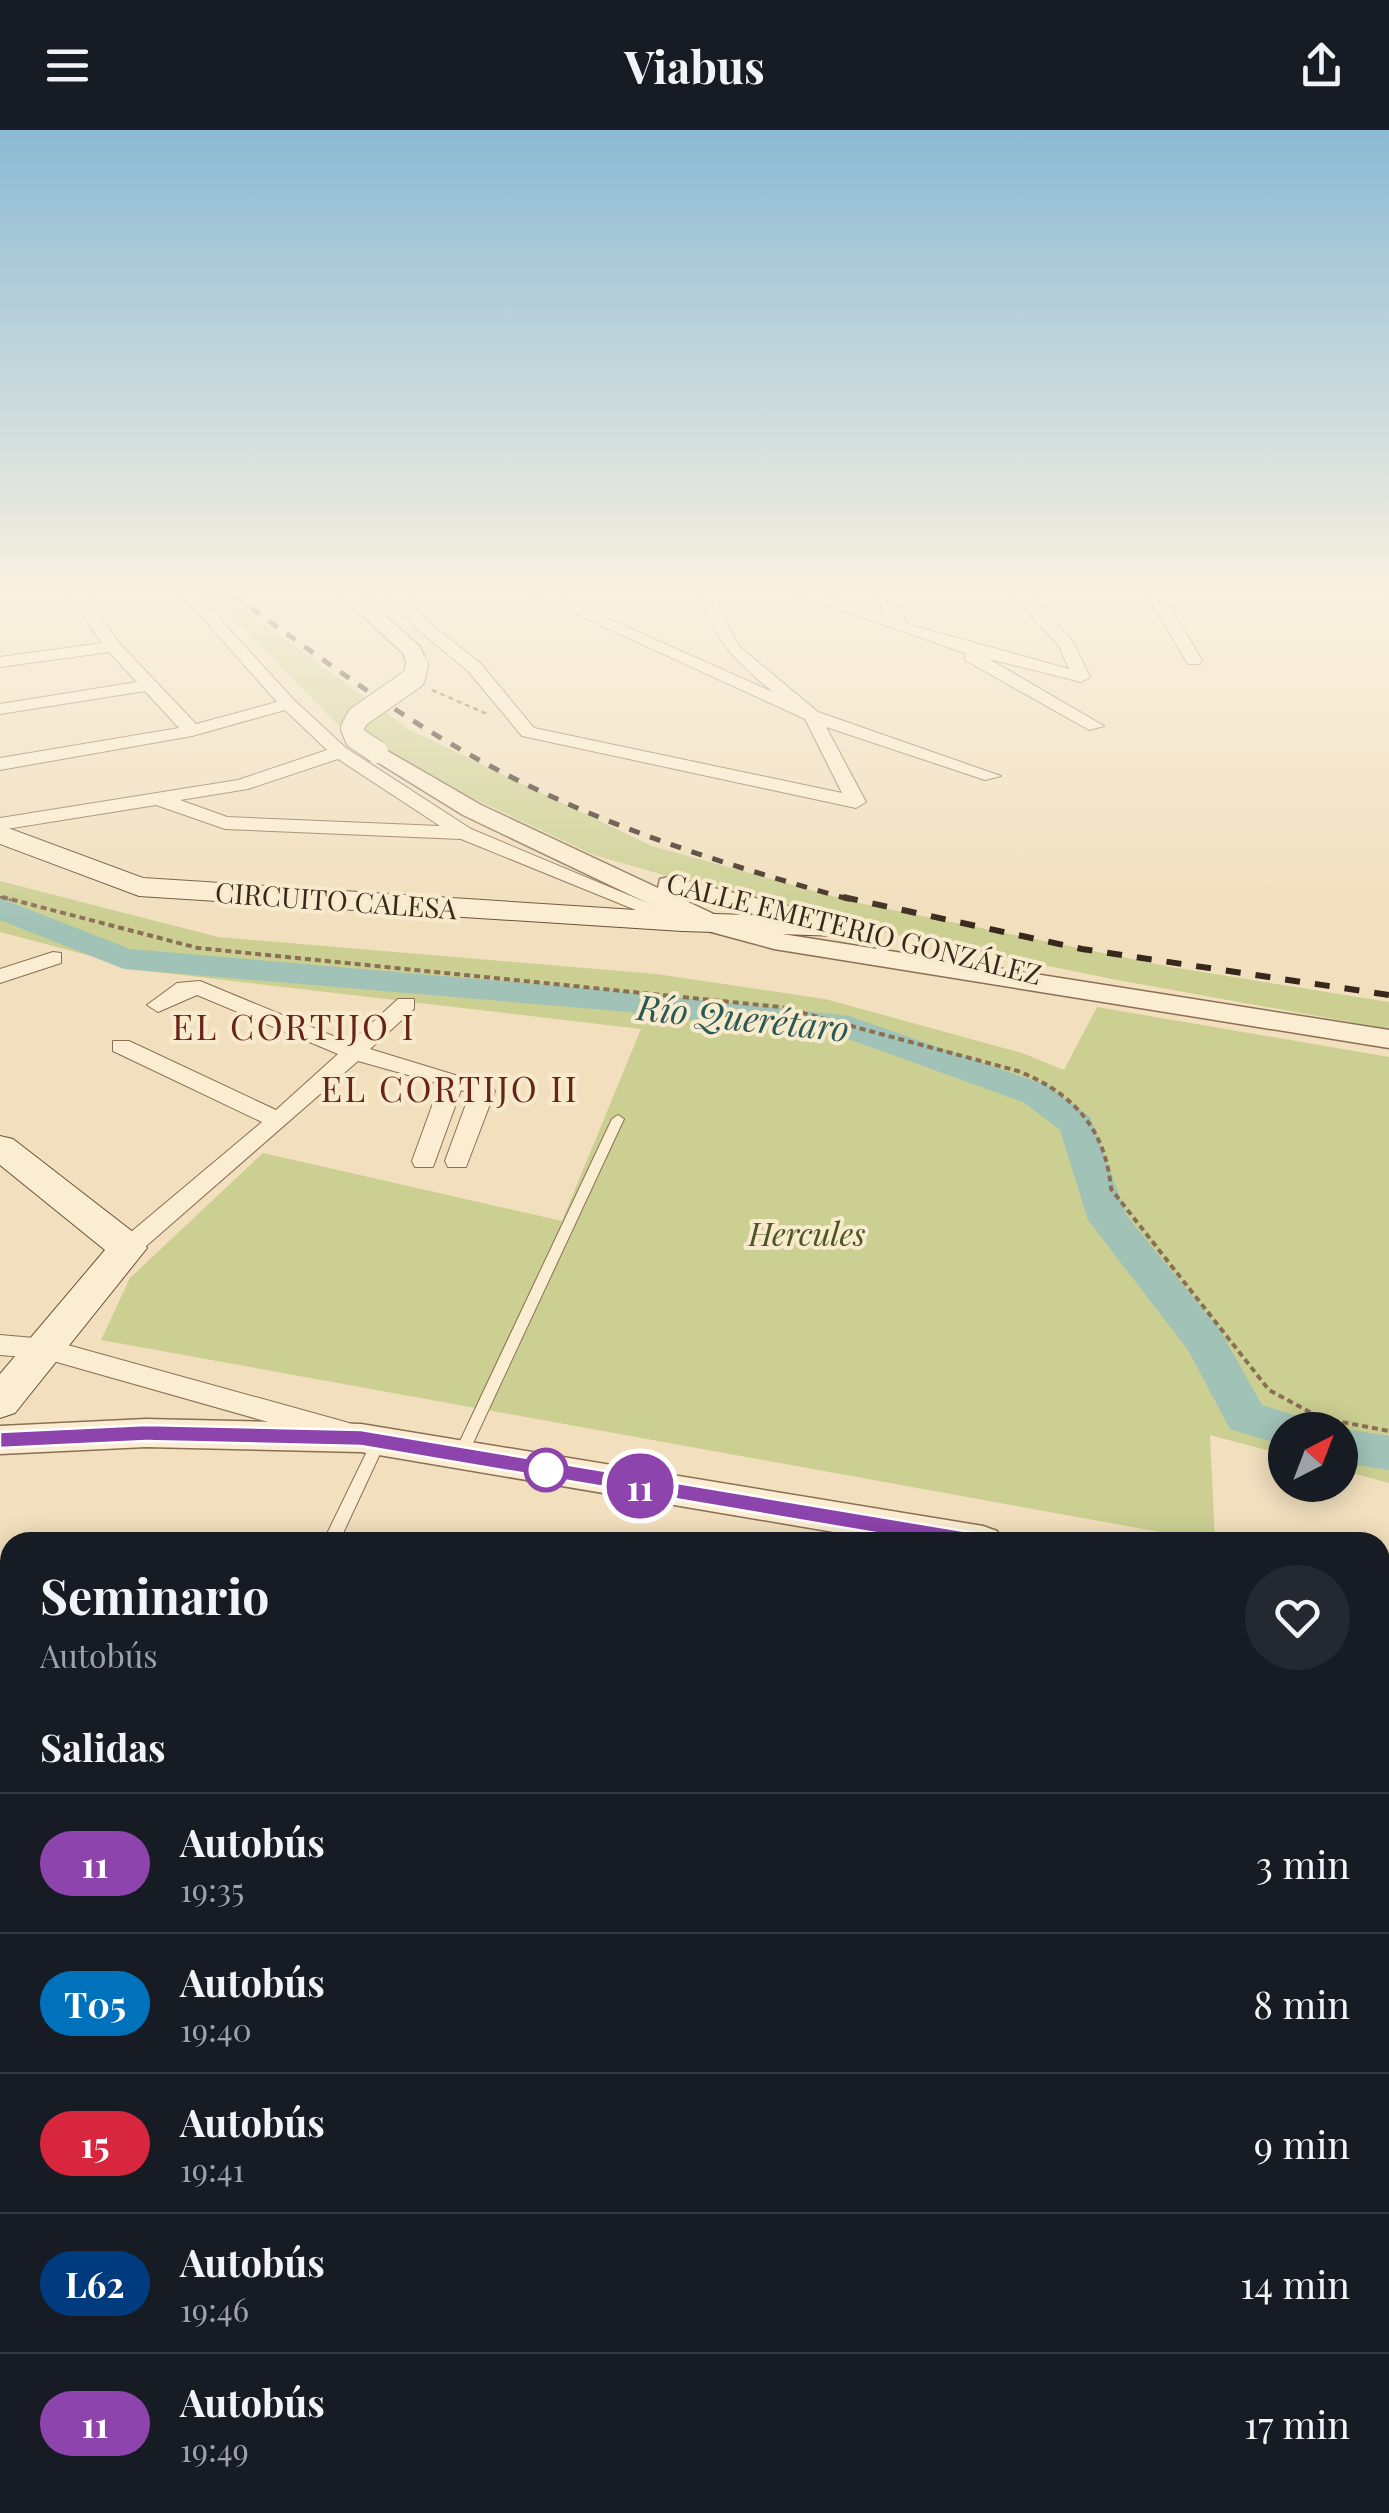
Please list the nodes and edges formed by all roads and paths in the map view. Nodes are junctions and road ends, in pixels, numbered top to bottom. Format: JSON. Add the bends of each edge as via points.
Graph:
{"nodes":[{"id":1,"x":170,"y":706,"type":"edge"},
{"id":2,"x":280,"y":706,"type":"edge"},
{"id":3,"x":290,"y":706,"type":"edge"},
{"id":4,"x":373,"y":706,"type":"edge"},
{"id":5,"x":478,"y":706,"type":"edge"},
{"id":6,"x":507,"y":706,"type":"edge"},
{"id":7,"x":791,"y":706,"type":"edge"},
{"id":8,"x":800,"y":706,"type":"edge"},
{"id":9,"x":1060,"y":706,"type":"edge"},
{"id":10,"x":812,"y":716,"type":"junction"},
{"id":11,"x":1095,"y":726,"type":"dead end"},
{"id":12,"x":192,"y":731,"type":"junction"},
{"id":13,"x":528,"y":732,"type":"junction"},
{"id":14,"x":340,"y":752,"type":"junction"},
{"id":15,"x":0,"y":764,"type":"edge"},
{"id":16,"x":992,"y":776,"type":"dead end"},
{"id":17,"x":160,"y":800,"type":"junction"},
{"id":18,"x":0,"y":824,"type":"edge"},
{"id":19,"x":464,"y":833,"type":"junction"},
{"id":20,"x":0,"y":834,"type":"edge"},
{"id":21,"x":577,"y":857,"type":"junction"},
{"id":22,"x":0,"y":896,"type":"edge"},
{"id":23,"x":697,"y":923,"type":"junction"},
{"id":24,"x":840,"y":927,"type":"junction"},
{"id":25,"x":878,"y":946,"type":"junction"},
{"id":26,"x":53,"y":958,"type":"dead end"},
{"id":27,"x":0,"y":976,"type":"edge"},
{"id":28,"x":406,"y":1004,"type":"dead end"},
{"id":29,"x":158,"y":1005,"type":"dead end"},
{"id":30,"x":1389,"y":1039,"type":"edge"},
{"id":31,"x":121,"y":1046,"type":"dead end"},
{"id":32,"x":353,"y":1052,"type":"junction"},
{"id":33,"x":452,"y":1082,"type":"junction"},
{"id":34,"x":618,"y":1119,"type":"dead end"},
{"id":35,"x":279,"y":1120,"type":"junction"},
{"id":36,"x":0,"y":1147,"type":"edge"},
{"id":37,"x":424,"y":1161,"type":"dead end"},
{"id":38,"x":457,"y":1161,"type":"dead end"},
{"id":39,"x":128,"y":1248,"type":"junction"},
{"id":40,"x":0,"y":1344,"type":"edge"},
{"id":41,"x":46,"y":1348,"type":"junction"},
{"id":42,"x":0,"y":1402,"type":"edge"},
{"id":43,"x":1389,"y":1431,"type":"edge"},
{"id":44,"x":0,"y":1440,"type":"edge"},
{"id":45,"x":382,"y":1442,"type":"junction"},
{"id":46,"x":460,"y":1456,"type":"junction"},
{"id":47,"x":336,"y":1532,"type":"edge"},
{"id":48,"x":889,"y":1532,"type":"edge"}],
"edges":[{"from":1,"to":12,"type":"street"},
{"from":2,"to":12,"type":"street"},
{"from":3,"to":14,"type":"street","name":"CIRCUITO CALESA"},
{"from":4,"to":21,"type":"street","name":"CALLE EMETERIO GONZÁLEZ","bridge":true,"via":[[358,717],[356,738],[472,810]]},
{"from":5,"to":13,"type":"path"},
{"from":6,"to":13,"type":"street"},
{"from":7,"to":10,"type":"street"},
{"from":8,"to":10,"type":"street"},
{"from":9,"to":11,"type":"street"},
{"from":10,"to":13,"type":"street","via":[[856,802]]},
{"from":10,"to":16,"type":"street"},
{"from":12,"to":15,"type":"street"},
{"from":14,"to":17,"type":"street","via":[[241,785]]},
{"from":14,"to":19,"type":"street","name":"CIRCUITO CALESA"},
{"from":17,"to":18,"type":"street"},
{"from":17,"to":19,"type":"street","via":[[225,823]]},
{"from":19,"to":23,"type":"street","name":"CIRCUITO CALESA"},
{"from":20,"to":23,"type":"main road","name":"CIRCUITO CALESA","via":[[139,888]]},
{"from":21,"to":23,"type":"street","name":"CALLE EMETERIO GONZÁLEZ"},
{"from":21,"to":24,"type":"street","name":"CALLE EMETERIO GONZÁLEZ"},
{"from":22,"to":43,"type":"path","via":[[198,948],[781,1007],[1034,1078],[1070,1099],[1090,1122],[1110,1164],[1112,1188],[1269,1390],[1320,1418]]},
{"from":23,"to":24,"type":"main road","name":"CIRCUITO CALESA"},
{"from":23,"to":25,"type":"street","name":"CALLE EMETERIO GONZÁLEZ","via":[[774,942]]},
{"from":24,"to":25,"type":"street","name":"CALLE EMETERIO GONZÁLEZ"},
{"from":25,"to":30,"type":"street","name":"CALLE EMETERIO GONZÁLEZ"},
{"from":26,"to":27,"type":"street"},
{"from":28,"to":32,"type":"street"},
{"from":29,"to":32,"type":"street","via":[[185,988],[200,988]]},
{"from":31,"to":35,"type":"street"},
{"from":32,"to":33,"type":"street"},
{"from":32,"to":35,"type":"street"},
{"from":33,"to":37,"type":"street"},
{"from":33,"to":38,"type":"street","via":[[484,1090]]},
{"from":34,"to":46,"type":"lane"},
{"from":35,"to":39,"type":"street"},
{"from":36,"to":39,"type":"main road"},
{"from":39,"to":41,"type":"main road"},
{"from":40,"to":41,"type":"street"},
{"from":41,"to":42,"type":"main road"},
{"from":41,"to":45,"type":"street"},
{"from":44,"to":45,"type":"street","via":[[146,1433]]},
{"from":45,"to":46,"type":"street"},
{"from":45,"to":47,"type":"lane"},
{"from":46,"to":48,"type":"street"}]}
